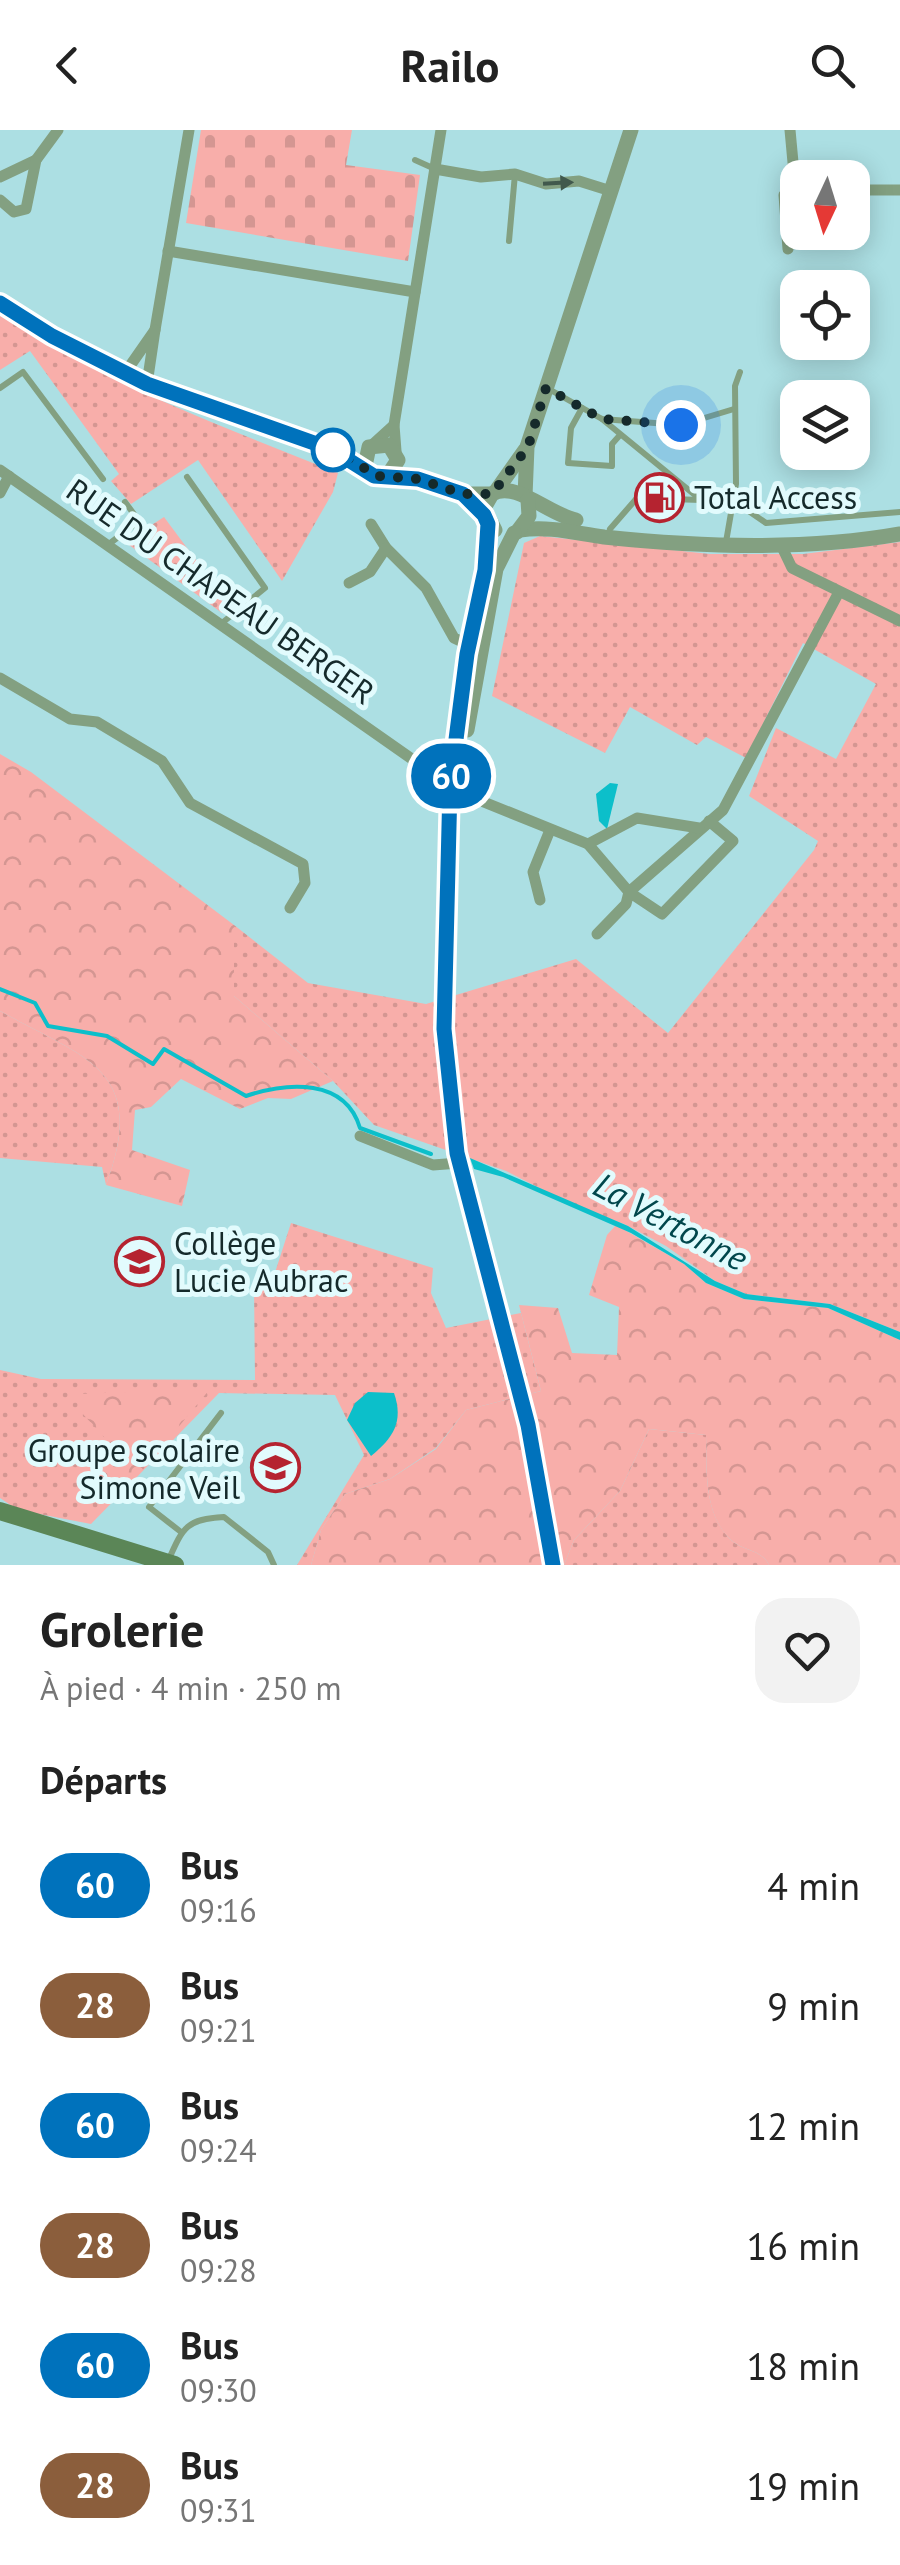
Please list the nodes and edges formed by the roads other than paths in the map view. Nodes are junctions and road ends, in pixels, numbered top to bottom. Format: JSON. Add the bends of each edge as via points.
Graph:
{"nodes":[{"id":1,"x":58,"y":130,"type":"edge"},
{"id":2,"x":189,"y":130,"type":"edge"},
{"id":3,"x":441,"y":130,"type":"edge"},
{"id":4,"x":631,"y":130,"type":"edge"},
{"id":5,"x":790,"y":130,"type":"edge"},
{"id":6,"x":36,"y":160,"type":"junction"},
{"id":7,"x":415,"y":160,"type":"dead end"},
{"id":8,"x":793,"y":160,"type":"edge"},
{"id":9,"x":436,"y":169,"type":"junction"},
{"id":10,"x":515,"y":174,"type":"junction"},
{"id":11,"x":0,"y":177,"type":"edge"},
{"id":12,"x":870,"y":190,"type":"edge"},
{"id":13,"x":900,"y":190,"type":"edge"},
{"id":14,"x":611,"y":191,"type":"junction"},
{"id":15,"x":0,"y":200,"type":"edge"},
{"id":16,"x":509,"y":241,"type":"dead end"},
{"id":17,"x":168,"y":251,"type":"junction"},
{"id":18,"x":416,"y":292,"type":"junction"},
{"id":19,"x":0,"y":302,"type":"edge"},
{"id":20,"x":155,"y":330,"type":"junction"},
{"id":21,"x":740,"y":372,"type":"dead end"},
{"id":22,"x":125,"y":373,"type":"junction"},
{"id":23,"x":147,"y":384,"type":"junction"},
{"id":24,"x":0,"y":388,"type":"edge"},
{"id":25,"x":546,"y":388,"type":"junction"},
{"id":26,"x":582,"y":408,"type":"junction"},
{"id":27,"x":734,"y":409,"type":"junction"},
{"id":28,"x":602,"y":419,"type":"junction"},
{"id":29,"x":394,"y":425,"type":"junction"},
{"id":30,"x":620,"y":435,"type":"junction"},
{"id":31,"x":528,"y":447,"type":"junction"},
{"id":32,"x":368,"y":454,"type":"junction"},
{"id":33,"x":397,"y":456,"type":"junction"},
{"id":34,"x":4,"y":473,"type":"edge"},
{"id":35,"x":388,"y":476,"type":"junction"},
{"id":36,"x":187,"y":477,"type":"dead end"},
{"id":37,"x":104,"y":479,"type":"dead end"},
{"id":38,"x":418,"y":479,"type":"junction"},
{"id":39,"x":494,"y":492,"type":"junction"},
{"id":40,"x":0,"y":493,"type":"edge"},
{"id":41,"x":463,"y":494,"type":"junction"},
{"id":42,"x":526,"y":498,"type":"junction"},
{"id":43,"x":702,"y":500,"type":"junction"},
{"id":44,"x":734,"y":500,"type":"junction"},
{"id":45,"x":125,"y":502,"type":"dead end"},
{"id":46,"x":899,"y":512,"type":"edge"},
{"id":47,"x":487,"y":520,"type":"junction"},
{"id":48,"x":371,"y":524,"type":"dead end"},
{"id":49,"x":610,"y":529,"type":"junction"},
{"id":50,"x":517,"y":531,"type":"junction"},
{"id":51,"x":900,"y":534,"type":"edge"},
{"id":52,"x":643,"y":538,"type":"junction"},
{"id":53,"x":109,"y":544,"type":"junction"},
{"id":54,"x":726,"y":544,"type":"junction"},
{"id":55,"x":780,"y":545,"type":"junction"},
{"id":56,"x":386,"y":548,"type":"junction"},
{"id":57,"x":349,"y":583,"type":"dead end"},
{"id":58,"x":839,"y":592,"type":"junction"},
{"id":59,"x":900,"y":621,"type":"edge"},
{"id":60,"x":222,"y":624,"type":"junction"},
{"id":61,"x":469,"y":645,"type":"junction"},
{"id":62,"x":0,"y":678,"type":"edge"},
{"id":63,"x":454,"y":789,"type":"junction"},
{"id":64,"x":704,"y":825,"type":"junction"},
{"id":65,"x":550,"y":830,"type":"junction"},
{"id":66,"x":588,"y":844,"type":"junction"},
{"id":67,"x":629,"y":892,"type":"junction"},
{"id":68,"x":540,"y":900,"type":"dead end"},
{"id":69,"x":290,"y":908,"type":"dead end"},
{"id":70,"x":597,"y":934,"type":"dead end"},
{"id":71,"x":360,"y":1136,"type":"dead end"},
{"id":72,"x":459,"y":1162,"type":"junction"},
{"id":73,"x":221,"y":1413,"type":"dead end"},
{"id":74,"x":0,"y":1511,"type":"edge"},
{"id":75,"x":0,"y":1527,"type":"edge"},
{"id":76,"x":49,"y":1529,"type":"junction"},
{"id":77,"x":181,"y":1532,"type":"junction"},
{"id":78,"x":171,"y":1564,"type":"edge"},
{"id":79,"x":274,"y":1565,"type":"edge"},
{"id":80,"x":553,"y":1565,"type":"edge"}],
"edges":[{"from":1,"to":6,"type":"street"},
{"from":2,"to":17,"type":"street"},
{"from":3,"to":9,"type":"street"},
{"from":4,"to":14,"type":"street"},
{"from":5,"to":8,"type":"street"},
{"from":6,"to":11,"type":"street"},
{"from":6,"to":15,"type":"street","via":[[26,210],[14,212]]},
{"from":7,"to":9,"type":"lane"},
{"from":9,"to":10,"type":"street","via":[[480,177]]},
{"from":9,"to":18,"type":"street"},
{"from":10,"to":14,"type":"street","one_way":true},
{"from":10,"to":16,"type":"lane"},
{"from":12,"to":13,"type":"street"},
{"from":14,"to":25,"type":"street"},
{"from":17,"to":18,"type":"street"},
{"from":17,"to":20,"type":"street"},
{"from":18,"to":29,"type":"street"},
{"from":19,"to":22,"type":"street"},
{"from":20,"to":22,"type":"street"},
{"from":20,"to":23,"type":"street"},
{"from":21,"to":27,"type":"lane"},
{"from":22,"to":23,"type":"street"},
{"from":23,"to":32,"type":"street","via":[[331,449]]},
{"from":24,"to":37,"type":"lane","via":[[23,372]]},
{"from":25,"to":26,"type":"lane"},
{"from":25,"to":31,"type":"street"},
{"from":26,"to":28,"type":"lane"},
{"from":26,"to":30,"type":"lane","via":[[571,428],[568,463],[612,466],[612,444]]},
{"from":27,"to":28,"type":"lane","via":[[689,424]]},
{"from":27,"to":44,"type":"lane"},
{"from":28,"to":30,"type":"lane"},
{"from":29,"to":32,"type":"street"},
{"from":29,"to":33,"type":"street"},
{"from":30,"to":43,"type":"lane"},
{"from":31,"to":39,"type":"street"},
{"from":31,"to":42,"type":"street"},
{"from":32,"to":33,"type":"street","via":[[385,443]]},
{"from":32,"to":35,"type":"street","via":[[374,476]]},
{"from":33,"to":35,"type":"street"},
{"from":33,"to":38,"type":"street"},
{"from":34,"to":40,"type":"street"},
{"from":34,"to":53,"type":"street","name":"RUE DU CHAPEAU BERGER"},
{"from":35,"to":38,"type":"street"},
{"from":36,"to":60,"type":"lane","via":[[265,588]]},
{"from":38,"to":41,"type":"street"},
{"from":39,"to":41,"type":"street"},
{"from":39,"to":42,"type":"street","via":[[512,488]]},
{"from":39,"to":47,"type":"street"},
{"from":41,"to":47,"type":"street"},
{"from":42,"to":49,"type":"street","via":[[562,517]]},
{"from":42,"to":50,"type":"street","via":[[530,516]]},
{"from":43,"to":44,"type":"lane"},
{"from":43,"to":49,"type":"lane","via":[[637,498]]},
{"from":44,"to":46,"type":"lane","via":[[766,523]]},
{"from":44,"to":54,"type":"lane"},
{"from":45,"to":53,"type":"lane","via":[[139,521]]},
{"from":47,"to":50,"type":"street","via":[[502,533]]},
{"from":47,"to":61,"type":"street","via":[[485,570]]},
{"from":48,"to":56,"type":"street"},
{"from":49,"to":52,"type":"street"},
{"from":50,"to":52,"type":"street","via":[[547,526]]},
{"from":50,"to":63,"type":"street","via":[[501,552]]},
{"from":51,"to":55,"type":"street"},
{"from":52,"to":54,"type":"street"},
{"from":53,"to":60,"type":"street","name":"RUE DU CHAPEAU BERGER"},
{"from":54,"to":55,"type":"street"},
{"from":55,"to":58,"type":"street","via":[[792,568]]},
{"from":56,"to":57,"type":"street","via":[[370,572]]},
{"from":56,"to":61,"type":"street","via":[[426,588],[454,638]]},
{"from":58,"to":59,"type":"street"},
{"from":58,"to":64,"type":"street","via":[[747,772],[723,810]]},
{"from":60,"to":63,"type":"street","name":"RUE DU CHAPEAU BERGER"},
{"from":61,"to":63,"type":"street"},
{"from":62,"to":69,"type":"street","via":[[162,760],[190,803],[303,864],[305,882]]},
{"from":63,"to":65,"type":"street","name":"RUE DU CHAPEAU BERGER"},
{"from":63,"to":72,"type":"street","via":[[444,1029]]},
{"from":64,"to":66,"type":"street","via":[[637,818]]},
{"from":64,"to":67,"type":"street"},
{"from":64,"to":67,"type":"street","via":[[732,841],[662,914]]},
{"from":65,"to":66,"type":"street","name":"RUE DU CHAPEAU BERGER"},
{"from":65,"to":68,"type":"street","via":[[533,872]]},
{"from":66,"to":67,"type":"street"},
{"from":67,"to":70,"type":"street"},
{"from":71,"to":72,"type":"street","via":[[433,1164]]},
{"from":72,"to":80,"type":"street","via":[[528,1425]]},
{"from":73,"to":77,"type":"lane","via":[[149,1507]]},
{"from":74,"to":76,"type":"main road"},
{"from":75,"to":76,"type":"main road"},
{"from":76,"to":78,"type":"main road"},
{"from":77,"to":78,"type":"lane"},
{"from":77,"to":79,"type":"lane","via":[[198,1518],[224,1517],[268,1552]]}]}
